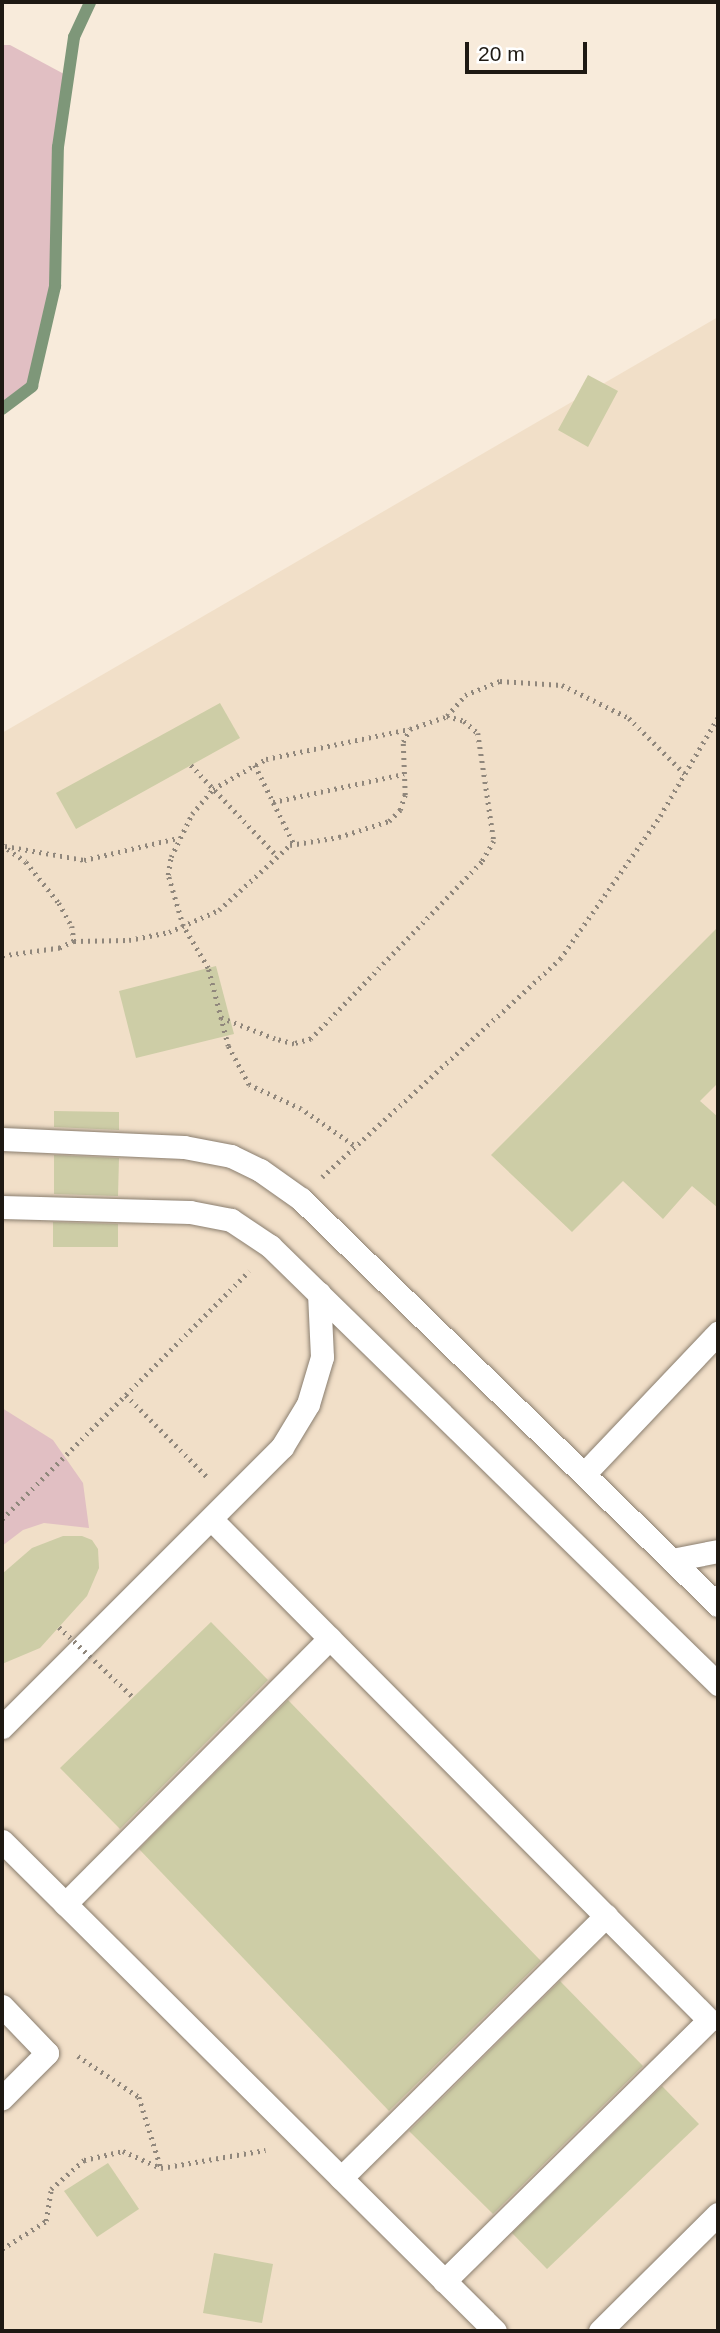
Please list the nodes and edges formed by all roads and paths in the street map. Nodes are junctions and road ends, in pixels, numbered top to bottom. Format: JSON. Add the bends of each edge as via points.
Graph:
{"nodes":[{"id":1,"x":447,"y":716,"type":"junction"},
{"id":2,"x":718,"y":718,"type":"edge"},
{"id":3,"x":410,"y":729,"type":"junction"},
{"id":4,"x":191,"y":765,"type":"dead end"},
{"id":5,"x":255,"y":765,"type":"junction"},
{"id":6,"x":685,"y":774,"type":"junction"},
{"id":7,"x":404,"y":775,"type":"junction"},
{"id":8,"x":213,"y":789,"type":"junction"},
{"id":9,"x":273,"y":802,"type":"junction"},
{"id":10,"x":178,"y":837,"type":"junction"},
{"id":11,"x":294,"y":844,"type":"junction"},
{"id":12,"x":2,"y":845,"type":"edge"},
{"id":13,"x":276,"y":855,"type":"junction"},
{"id":14,"x":183,"y":926,"type":"junction"},
{"id":15,"x":74,"y":941,"type":"junction"},
{"id":16,"x":2,"y":956,"type":"edge"},
{"id":17,"x":221,"y":1018,"type":"junction"},
{"id":18,"x":2,"y":1139,"type":"edge"},
{"id":19,"x":353,"y":1145,"type":"junction"},
{"id":20,"x":301,"y":1199,"type":"junction"},
{"id":21,"x":2,"y":1208,"type":"edge"},
{"id":22,"x":270,"y":1246,"type":"junction"},
{"id":23,"x":319,"y":1293,"type":"junction"},
{"id":24,"x":718,"y":1333,"type":"edge"},
{"id":25,"x":127,"y":1395,"type":"junction"},
{"id":26,"x":583,"y":1474,"type":"junction"},
{"id":27,"x":230,"y":1501,"type":"junction"},
{"id":28,"x":2,"y":1519,"type":"edge"},
{"id":29,"x":212,"y":1520,"type":"junction"},
{"id":30,"x":718,"y":1551,"type":"edge"},
{"id":31,"x":672,"y":1560,"type":"junction"},
{"id":32,"x":718,"y":1605,"type":"edge"},
{"id":33,"x":59,"y":1627,"type":"dead end"},
{"id":34,"x":330,"y":1638,"type":"junction"},
{"id":35,"x":718,"y":1684,"type":"edge"},
{"id":36,"x":133,"y":1698,"type":"dead end"},
{"id":37,"x":2,"y":1727,"type":"edge"},
{"id":38,"x":2,"y":1841,"type":"edge"},
{"id":39,"x":65,"y":1904,"type":"junction"},
{"id":40,"x":606,"y":1916,"type":"junction"},
{"id":41,"x":2,"y":2006,"type":"edge"},
{"id":42,"x":715,"y":2022,"type":"edge"},
{"id":43,"x":47,"y":2053,"type":"junction"},
{"id":44,"x":2,"y":2098,"type":"edge"},
{"id":45,"x":273,"y":2157,"type":"dead end"},
{"id":46,"x":162,"y":2168,"type":"junction"},
{"id":47,"x":341,"y":2178,"type":"junction"},
{"id":48,"x":718,"y":2214,"type":"edge"},
{"id":49,"x":2,"y":2249,"type":"edge"},
{"id":50,"x":444,"y":2281,"type":"junction"},
{"id":51,"x":495,"y":2331,"type":"edge"},
{"id":52,"x":600,"y":2331,"type":"edge"}],
"edges":[{"from":1,"to":3,"type":"path"},
{"from":1,"to":6,"type":"path","via":[[465,695],[500,681],[562,685],[629,718]]},
{"from":1,"to":17,"type":"path","via":[[478,733],[494,841],[482,862],[311,1039],[294,1044]]},
{"from":2,"to":6,"type":"path"},
{"from":3,"to":5,"type":"path","via":[[374,733]]},
{"from":3,"to":7,"type":"path","via":[[403,742]]},
{"from":4,"to":8,"type":"path"},
{"from":5,"to":8,"type":"path"},
{"from":5,"to":9,"type":"path"},
{"from":6,"to":19,"type":"path","via":[[560,958]]},
{"from":7,"to":9,"type":"path"},
{"from":7,"to":11,"type":"path","via":[[400,810],[389,821],[339,837]]},
{"from":8,"to":10,"type":"path"},
{"from":8,"to":13,"type":"path"},
{"from":9,"to":11,"type":"path"},
{"from":10,"to":12,"type":"path","via":[[84,860]]},
{"from":10,"to":14,"type":"path","via":[[168,875]]},
{"from":11,"to":13,"type":"path"},
{"from":12,"to":15,"type":"path","via":[[26,862],[59,903],[72,926]]},
{"from":13,"to":14,"type":"path","via":[[219,910]]},
{"from":14,"to":15,"type":"path","via":[[129,940]]},
{"from":14,"to":17,"type":"path","via":[[208,968]]},
{"from":15,"to":16,"type":"path","via":[[60,948]]},
{"from":17,"to":19,"type":"path","via":[[228,1046],[249,1084],[301,1109]]},
{"from":18,"to":20,"type":"lane","via":[[184,1147],[232,1156]]},
{"from":19,"to":20,"type":"path"},
{"from":20,"to":26,"type":"lane"},
{"from":21,"to":22,"type":"lane","via":[[190,1212],[230,1220]]},
{"from":22,"to":23,"type":"lane"},
{"from":22,"to":25,"type":"path"},
{"from":23,"to":27,"type":"lane","via":[[322,1357],[308,1404],[282,1447]]},
{"from":23,"to":35,"type":"lane"},
{"from":24,"to":26,"type":"lane"},
{"from":25,"to":27,"type":"path"},
{"from":25,"to":28,"type":"path"},
{"from":26,"to":31,"type":"lane"},
{"from":27,"to":29,"type":"lane"},
{"from":29,"to":34,"type":"lane"},
{"from":29,"to":37,"type":"lane"},
{"from":30,"to":31,"type":"lane"},
{"from":31,"to":32,"type":"lane"},
{"from":33,"to":36,"type":"path","bridge":true},
{"from":34,"to":39,"type":"lane"},
{"from":34,"to":40,"type":"lane"},
{"from":38,"to":39,"type":"lane"},
{"from":39,"to":47,"type":"lane"},
{"from":40,"to":42,"type":"lane"},
{"from":40,"to":47,"type":"lane"},
{"from":41,"to":43,"type":"lane"},
{"from":42,"to":50,"type":"lane"},
{"from":43,"to":44,"type":"lane"},
{"from":43,"to":46,"type":"path","via":[[85,2057],[139,2096]]},
{"from":45,"to":46,"type":"path","via":[[264,2148]]},
{"from":46,"to":49,"type":"path","via":[[123,2151],[84,2160],[51,2189],[46,2221]]},
{"from":47,"to":50,"type":"lane"},
{"from":48,"to":52,"type":"lane"},
{"from":50,"to":51,"type":"lane"}]}
